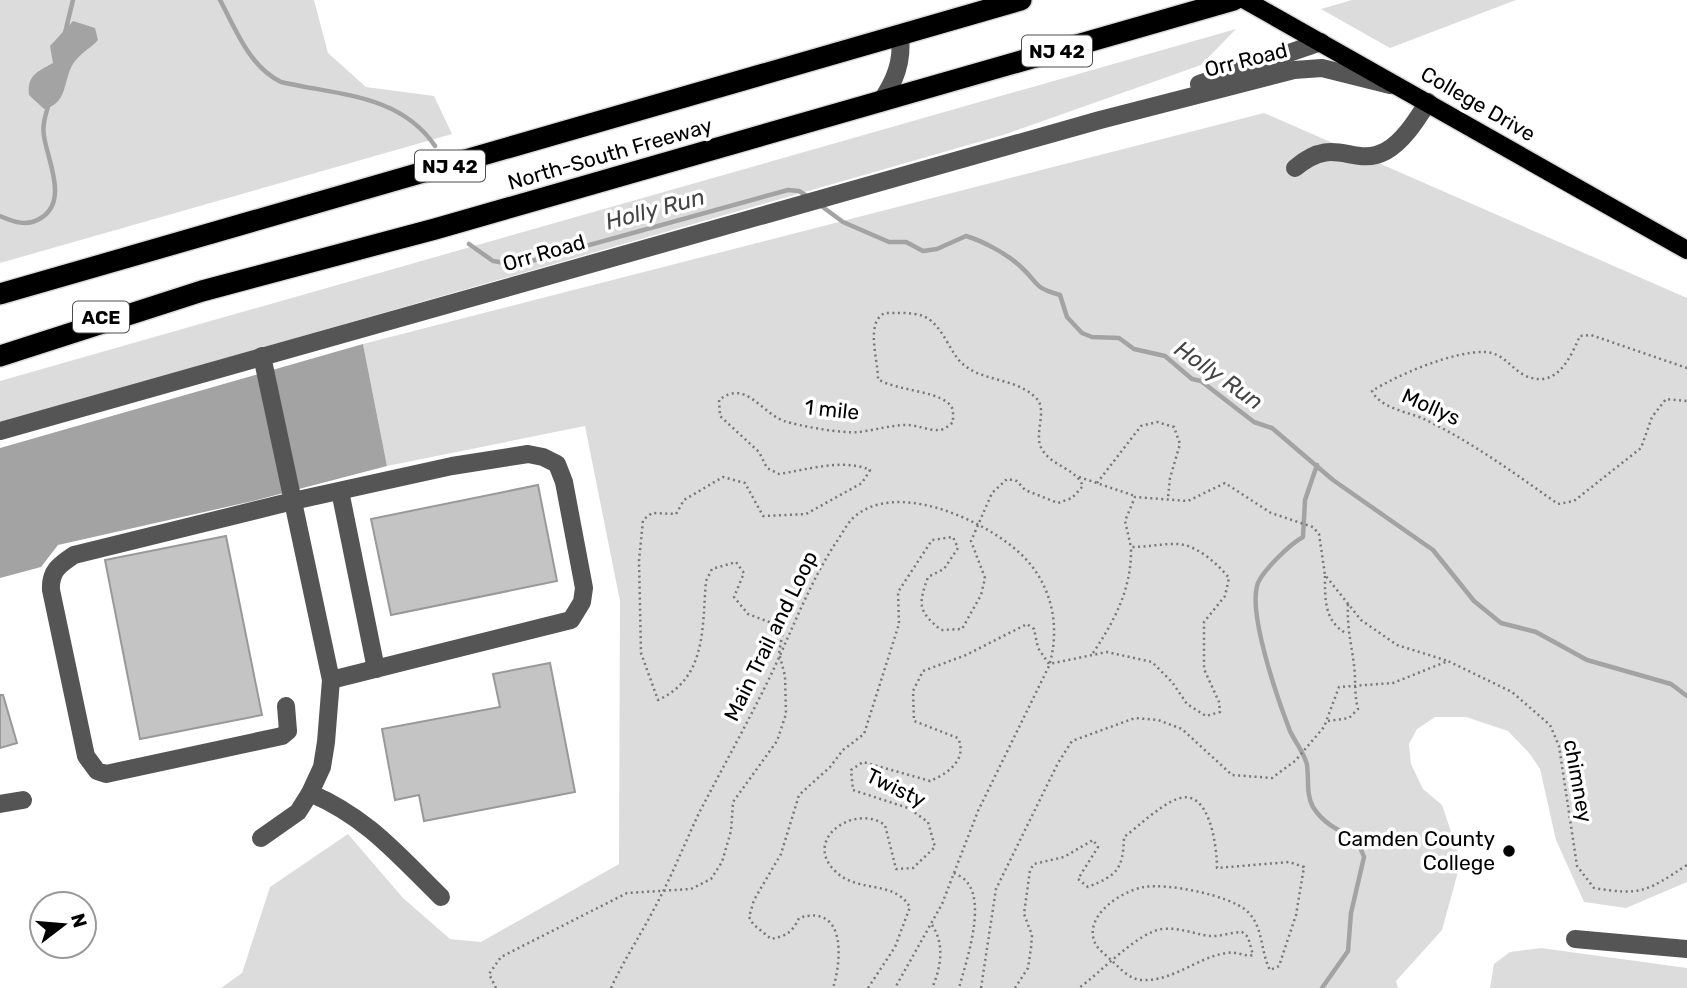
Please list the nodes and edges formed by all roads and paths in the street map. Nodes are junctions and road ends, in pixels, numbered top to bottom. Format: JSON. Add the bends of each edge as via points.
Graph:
{"nodes":[{"id":1,"x":1021,"y":0,"type":"edge"},
{"id":2,"x":1234,"y":0,"type":"edge"},
{"id":3,"x":1245,"y":0,"type":"edge"},
{"id":4,"x":900,"y":35,"type":"junction"},
{"id":5,"x":1321,"y":43,"type":"junction"},
{"id":6,"x":1404,"y":88,"type":"junction"},
{"id":7,"x":1428,"y":102,"type":"junction"},
{"id":8,"x":880,"y":103,"type":"junction"},
{"id":9,"x":1100,"y":120,"type":"junction"},
{"id":10,"x":1295,"y":168,"type":"dead end"},
{"id":11,"x":1687,"y":250,"type":"edge"},
{"id":12,"x":202,"y":291,"type":"junction"},
{"id":13,"x":0,"y":294,"type":"edge"},
{"id":14,"x":0,"y":343,"type":"edge"},
{"id":15,"x":0,"y":356,"type":"edge"},
{"id":16,"x":262,"y":356,"type":"junction"},
{"id":17,"x":1687,"y":368,"type":"edge"},
{"id":18,"x":1687,"y":401,"type":"edge"},
{"id":19,"x":0,"y":431,"type":"edge"},
{"id":20,"x":1079,"y":477,"type":"junction"},
{"id":21,"x":1097,"y":483,"type":"junction"},
{"id":22,"x":340,"y":491,"type":"junction"},
{"id":23,"x":1135,"y":496,"type":"junction"},
{"id":24,"x":1168,"y":498,"type":"junction"},
{"id":25,"x":293,"y":501,"type":"junction"},
{"id":26,"x":978,"y":526,"type":"junction"},
{"id":27,"x":1131,"y":547,"type":"junction"},
{"id":28,"x":1325,"y":575,"type":"junction"},
{"id":29,"x":1349,"y":604,"type":"junction"},
{"id":30,"x":1347,"y":634,"type":"junction"},
{"id":31,"x":779,"y":653,"type":"junction"},
{"id":32,"x":1092,"y":655,"type":"junction"},
{"id":33,"x":1448,"y":661,"type":"junction"},
{"id":34,"x":1049,"y":664,"type":"junction"},
{"id":35,"x":376,"y":669,"type":"junction"},
{"id":36,"x":331,"y":680,"type":"junction"},
{"id":37,"x":1353,"y":688,"type":"junction"},
{"id":38,"x":286,"y":706,"type":"dead end"},
{"id":39,"x":1326,"y":722,"type":"junction"},
{"id":40,"x":310,"y":793,"type":"junction"},
{"id":41,"x":23,"y":800,"type":"dead end"},
{"id":42,"x":0,"y":804,"type":"edge"},
{"id":43,"x":261,"y":838,"type":"dead end"},
{"id":44,"x":1687,"y":865,"type":"edge"},
{"id":45,"x":953,"y":872,"type":"junction"},
{"id":46,"x":664,"y":889,"type":"junction"},
{"id":47,"x":441,"y":897,"type":"dead end"},
{"id":48,"x":932,"y":923,"type":"junction"},
{"id":49,"x":1575,"y":939,"type":"dead end"},
{"id":50,"x":1687,"y":949,"type":"edge"},
{"id":51,"x":1113,"y":962,"type":"junction"},
{"id":52,"x":496,"y":988,"type":"edge"},
{"id":53,"x":611,"y":988,"type":"edge"},
{"id":54,"x":833,"y":988,"type":"edge"},
{"id":55,"x":868,"y":988,"type":"edge"},
{"id":56,"x":895,"y":988,"type":"edge"},
{"id":57,"x":932,"y":988,"type":"edge"},
{"id":58,"x":959,"y":988,"type":"edge"},
{"id":59,"x":982,"y":988,"type":"edge"},
{"id":60,"x":1015,"y":988,"type":"edge"},
{"id":61,"x":1079,"y":988,"type":"edge"}],
"edges":[{"from":1,"to":4,"type":"highway","name":"North-South Freeway","number":"NJ 42"},
{"from":2,"to":8,"type":"highway","name":"North-South Freeway","number":"NJ 42"},
{"from":3,"to":5,"type":"main road","name":"College Drive"},
{"from":4,"to":8,"type":"street","via":[[898,69]]},
{"from":4,"to":13,"type":"highway","name":"North-South Freeway","number":"NJ 42"},
{"from":5,"to":6,"type":"main road","name":"College Drive"},
{"from":5,"to":9,"type":"street","name":"Orr Road"},
{"from":6,"to":7,"type":"main road","name":"College Drive"},
{"from":6,"to":9,"type":"street","name":"Orr Road","via":[[1308,68]]},
{"from":7,"to":10,"type":"street","via":[[1408,132],[1385,151],[1358,155],[1325,150]]},
{"from":7,"to":11,"type":"main road","name":"College Drive"},
{"from":8,"to":12,"type":"highway","name":"North-South Freeway","number":"NJ 42"},
{"from":9,"to":16,"type":"street","name":"Orr Road"},
{"from":12,"to":14,"type":"highway","number":"ACE"},
{"from":12,"to":15,"type":"highway","name":"North-South Freeway","number":"NJ 42"},
{"from":16,"to":19,"type":"street","name":"Orr Road"},
{"from":16,"to":25,"type":"street"},
{"from":17,"to":18,"type":"path","name":"Mollys","via":[[1591,335],[1580,337],[1565,368],[1547,378],[1526,376],[1509,360],[1489,352],[1467,352],[1372,391],[1387,405],[1473,444],[1558,504],[1574,501],[1641,448],[1652,417],[1666,399]]},
{"from":20,"to":21,"type":"path"},
{"from":20,"to":26,"type":"path","via":[[1083,486],[1072,498],[1058,503],[1025,490],[1017,481],[1002,481]]},
{"from":20,"to":31,"type":"path","name":"1 mile","via":[[1042,451],[1038,435],[1041,411],[1036,398],[961,363],[950,341],[924,316],[878,316],[872,332],[878,379],[951,404],[953,422],[939,430],[911,425],[857,432],[783,421],[739,391],[727,394],[719,400],[720,416],[760,452],[767,468],[779,474],[800,467],[870,471],[862,483],[806,514],[763,516],[744,484],[723,477],[684,500],[676,514],[652,513],[643,520],[641,653],[658,700],[672,694],[697,662],[706,581],[712,569],[736,562],[744,573],[734,597],[748,614],[783,631]]},
{"from":21,"to":23,"type":"path"},
{"from":21,"to":24,"type":"path","via":[[1141,426],[1157,422],[1174,427],[1180,444]]},
{"from":22,"to":25,"type":"street"},
{"from":22,"to":35,"type":"street"},
{"from":22,"to":35,"type":"street","via":[[528,454],[552,460],[564,482],[584,588],[571,620]]},
{"from":23,"to":24,"type":"path"},
{"from":23,"to":27,"type":"path","via":[[1125,521]]},
{"from":24,"to":28,"type":"path","via":[[1188,501],[1225,483],[1271,513],[1313,527]]},
{"from":25,"to":36,"type":"street"},
{"from":25,"to":38,"type":"street","via":[[74,555],[56,567],[51,577],[86,756],[97,771],[106,774],[282,736],[289,731]]},
{"from":26,"to":31,"type":"path","name":"Main Trail and Loop","via":[[930,504],[902,502],[853,518],[817,573]]},
{"from":26,"to":34,"type":"path","name":"Main Trail and Loop","via":[[1022,554],[1041,580],[1051,601],[1054,629]]},
{"from":26,"to":54,"type":"path","via":[[971,541],[985,578],[962,629],[941,630],[923,615],[920,600],[928,577],[944,569],[958,548],[953,537],[932,540],[898,592],[899,624],[864,734],[799,795],[781,855],[754,900],[749,917],[752,924],[771,939],[794,930],[799,918],[818,917],[830,923],[837,933],[841,965]]},
{"from":27,"to":32,"type":"path","via":[[1124,596]]},
{"from":27,"to":32,"type":"path","via":[[1177,543],[1216,561],[1229,578],[1225,596],[1204,622],[1204,669],[1220,712],[1206,716],[1194,710],[1152,662],[1108,652]]},
{"from":28,"to":29,"type":"path"},
{"from":28,"to":30,"type":"path","via":[[1326,608],[1333,626]]},
{"from":29,"to":30,"type":"path"},
{"from":29,"to":33,"type":"path","via":[[1361,620],[1397,645]]},
{"from":30,"to":37,"type":"path"},
{"from":31,"to":46,"type":"path","name":"Main Trail and Loop"},
{"from":31,"to":46,"type":"path","via":[[786,714],[777,741],[733,802],[722,862],[711,879],[691,889]]},
{"from":32,"to":34,"type":"path"},
{"from":33,"to":37,"type":"path","via":[[1393,683]]},
{"from":33,"to":44,"type":"path","name":"chimney","via":[[1512,692],[1550,725],[1559,746],[1577,866],[1594,888],[1625,893],[1649,890]]},
{"from":34,"to":45,"type":"path","name":"Main Trail and Loop"},
{"from":34,"to":55,"type":"path","name":"Twisty","via":[[1038,648],[1034,629],[1027,624],[967,655],[923,671],[913,691],[914,721],[958,738],[961,752],[954,767],[930,781],[863,762],[851,770],[853,790],[908,808],[928,822],[935,846],[913,868],[896,869],[885,825],[879,820],[840,823],[825,842],[827,860],[835,872],[858,886],[886,888],[902,895],[910,907],[895,947]]},
{"from":35,"to":36,"type":"street"},
{"from":36,"to":40,"type":"street","via":[[322,767]]},
{"from":37,"to":39,"type":"path","via":[[1339,687]]},
{"from":37,"to":39,"type":"path","via":[[1358,709],[1349,718]]},
{"from":39,"to":59,"type":"path","via":[[1295,761],[1272,778],[1232,775],[1182,729],[1157,720],[1135,718],[1072,741],[996,889]]},
{"from":40,"to":43,"type":"street","via":[[298,812]]},
{"from":40,"to":47,"type":"street","via":[[362,820]]},
{"from":41,"to":42,"type":"street"},
{"from":45,"to":48,"type":"path","name":"Main Trail and Loop"},
{"from":45,"to":58,"type":"path","via":[[967,882],[976,900]]},
{"from":46,"to":52,"type":"path","via":[[627,893],[501,957],[489,974]]},
{"from":46,"to":53,"type":"path","name":"Main Trail and Loop"},
{"from":48,"to":56,"type":"path","name":"Main Trail and Loop"},
{"from":48,"to":57,"type":"path","via":[[940,944],[940,970]]},
{"from":49,"to":50,"type":"street"},
{"from":51,"to":51,"type":"path","via":[[1160,929],[1188,929],[1212,937],[1242,932],[1253,955],[1225,953],[1152,980],[1138,980]]},
{"from":51,"to":60,"type":"path","via":[[1096,946],[1092,934],[1096,918],[1110,903],[1147,886],[1228,899],[1258,925],[1270,970],[1279,966],[1296,915],[1304,867],[1289,862],[1217,868],[1217,840],[1200,804],[1177,798],[1124,837],[1123,858],[1114,876],[1088,887],[1078,880],[1098,847],[1093,840],[1064,857],[1034,864],[1024,914],[1031,935],[1028,968]]},
{"from":51,"to":61,"type":"path"}]}
